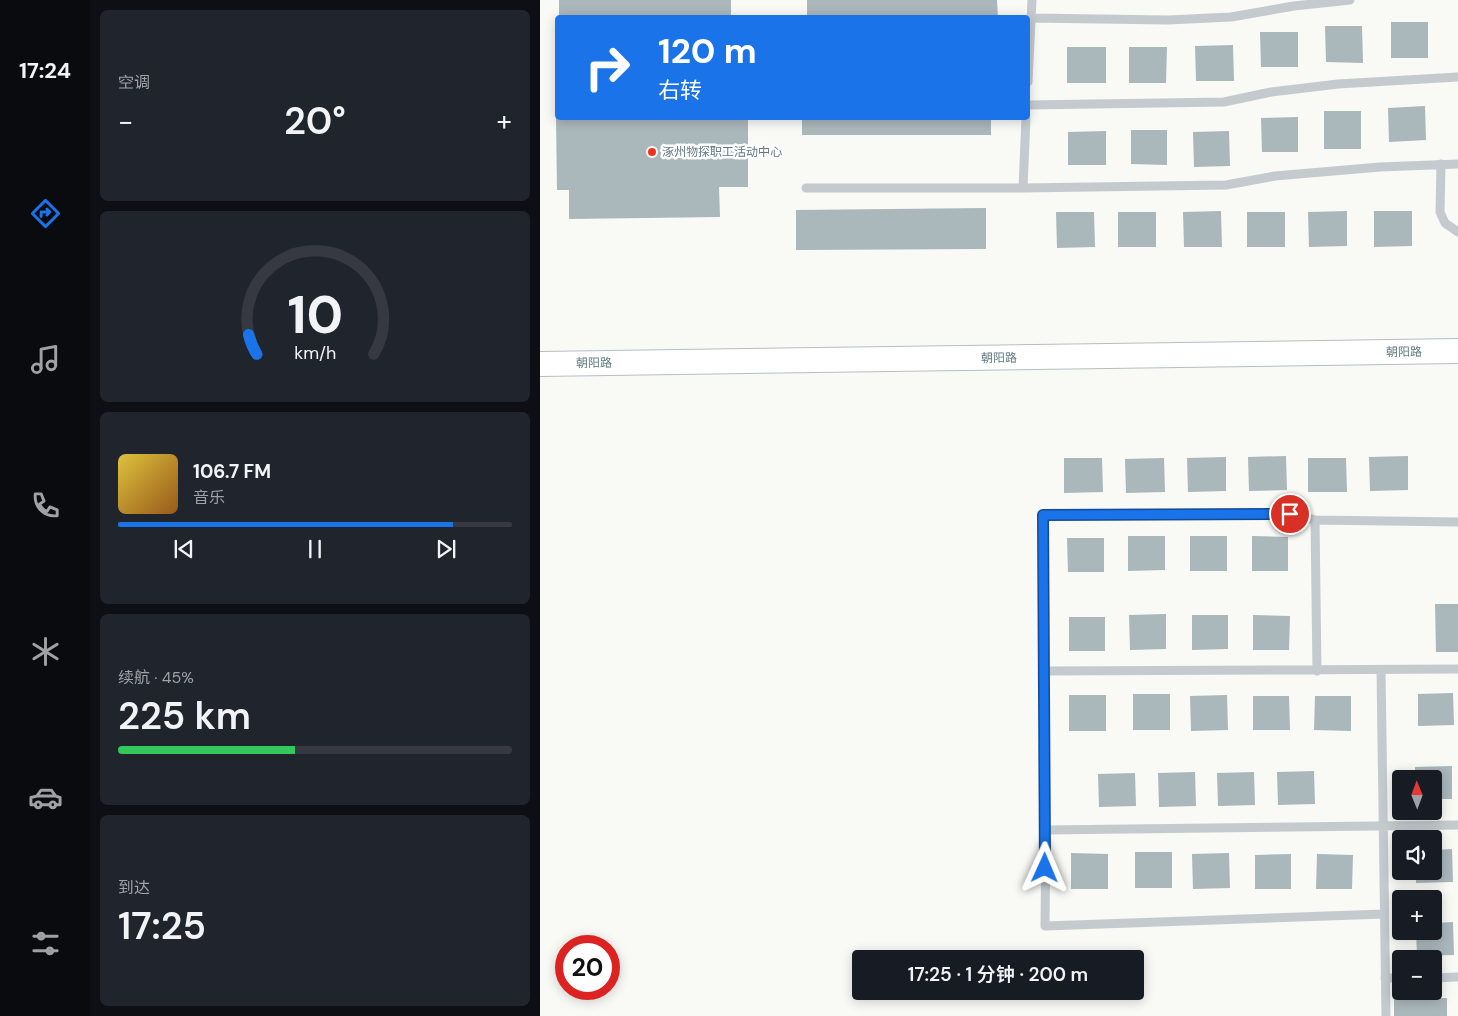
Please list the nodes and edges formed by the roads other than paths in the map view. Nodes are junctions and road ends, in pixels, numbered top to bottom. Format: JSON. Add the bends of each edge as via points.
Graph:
{"nodes":[{"id":1,"x":1032,"y":0,"type":"edge"},
{"id":2,"x":1350,"y":0,"type":"edge"},
{"id":3,"x":1031,"y":18,"type":"junction"},
{"id":4,"x":1030,"y":39,"type":"edge"},
{"id":5,"x":1458,"y":77,"type":"edge"},
{"id":6,"x":1030,"y":105,"type":"edge"},
{"id":7,"x":1026,"y":120,"type":"edge"},
{"id":8,"x":1441,"y":164,"type":"junction"},
{"id":9,"x":1458,"y":164,"type":"edge"},
{"id":10,"x":806,"y":188,"type":"dead end"},
{"id":11,"x":1023,"y":188,"type":"junction"},
{"id":12,"x":1458,"y":232,"type":"edge"},
{"id":13,"x":1458,"y":352,"type":"edge"},
{"id":14,"x":540,"y":364,"type":"edge"},
{"id":15,"x":1316,"y":520,"type":"junction"},
{"id":16,"x":1458,"y":522,"type":"edge"},
{"id":17,"x":1458,"y":669,"type":"edge"},
{"id":18,"x":1381,"y":670,"type":"junction"},
{"id":19,"x":1317,"y":671,"type":"junction"},
{"id":20,"x":1044,"y":672,"type":"junction"},
{"id":21,"x":1458,"y":825,"type":"edge"},
{"id":22,"x":1383,"y":826,"type":"junction"},
{"id":23,"x":1046,"y":830,"type":"junction"},
{"id":24,"x":1384,"y":914,"type":"junction"},
{"id":25,"x":1458,"y":977,"type":"edge"},
{"id":26,"x":1385,"y":978,"type":"junction"},
{"id":27,"x":1392,"y":978,"type":"edge"},
{"id":28,"x":1442,"y":978,"type":"edge"},
{"id":29,"x":1386,"y":1016,"type":"edge"}],
"edges":[{"from":1,"to":3,"type":"lane"},
{"from":2,"to":3,"type":"lane","via":[[1231,18]]},
{"from":3,"to":4,"type":"lane"},
{"from":5,"to":6,"type":"lane","via":[[1338,84],[1271,92],[1224,102]]},
{"from":7,"to":11,"type":"lane"},
{"from":8,"to":9,"type":"lane"},
{"from":8,"to":11,"type":"lane","via":[[1275,176],[1226,185]]},
{"from":8,"to":12,"type":"lane","via":[[1440,212],[1445,223]]},
{"from":10,"to":11,"type":"lane"},
{"from":13,"to":14,"type":"main road","name":"朝阳路"},
{"from":15,"to":16,"type":"lane"},
{"from":15,"to":19,"type":"lane"},
{"from":15,"to":20,"type":"lane","via":[[1290,514],[1043,515]]},
{"from":17,"to":18,"type":"lane"},
{"from":18,"to":19,"type":"lane"},
{"from":18,"to":22,"type":"lane"},
{"from":19,"to":20,"type":"lane"},
{"from":20,"to":23,"type":"lane"},
{"from":21,"to":22,"type":"lane"},
{"from":22,"to":23,"type":"lane"},
{"from":22,"to":24,"type":"lane"},
{"from":23,"to":24,"type":"lane","via":[[1044,926]]},
{"from":24,"to":26,"type":"lane"},
{"from":25,"to":28,"type":"lane"},
{"from":26,"to":27,"type":"lane"},
{"from":26,"to":29,"type":"lane"}]}
